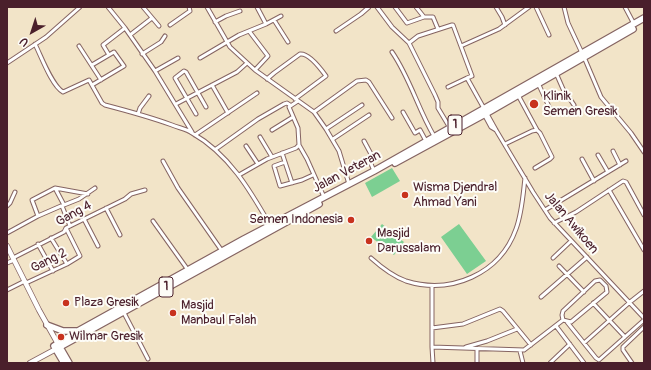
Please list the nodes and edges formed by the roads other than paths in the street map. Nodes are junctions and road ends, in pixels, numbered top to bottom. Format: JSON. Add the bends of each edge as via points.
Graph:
{"nodes":[{"id":1,"x":80,"y":7,"type":"edge"},
{"id":2,"x":108,"y":7,"type":"edge"},
{"id":3,"x":143,"y":7,"type":"edge"},
{"id":4,"x":189,"y":7,"type":"edge"},
{"id":5,"x":207,"y":7,"type":"edge"},
{"id":6,"x":257,"y":7,"type":"edge"},
{"id":7,"x":369,"y":7,"type":"edge"},
{"id":8,"x":377,"y":7,"type":"edge"},
{"id":9,"x":395,"y":7,"type":"edge"},
{"id":10,"x":416,"y":7,"type":"edge"},
{"id":11,"x":496,"y":7,"type":"edge"},
{"id":12,"x":529,"y":7,"type":"edge"},
{"id":13,"x":536,"y":7,"type":"edge"},
{"id":14,"x":564,"y":7,"type":"edge"},
{"id":15,"x":625,"y":7,"type":"edge"},
{"id":16,"x":240,"y":11,"type":"dead end"},
{"id":17,"x":281,"y":16,"type":"dead end"},
{"id":18,"x":424,"y":17,"type":"junction"},
{"id":19,"x":152,"y":18,"type":"junction"},
{"id":20,"x":644,"y":18,"type":"edge"},
{"id":21,"x":274,"y":20,"type":"junction"},
{"id":22,"x":215,"y":22,"type":"junction"},
{"id":23,"x":644,"y":22,"type":"edge"},
{"id":24,"x":266,"y":24,"type":"junction"},
{"id":25,"x":634,"y":24,"type":"junction"},
{"id":26,"x":170,"y":25,"type":"dead end"},
{"id":27,"x":505,"y":25,"type":"junction"},
{"id":28,"x":159,"y":26,"type":"dead end"},
{"id":29,"x":125,"y":28,"type":"junction"},
{"id":30,"x":438,"y":29,"type":"junction"},
{"id":31,"x":249,"y":31,"type":"junction"},
{"id":32,"x":336,"y":31,"type":"dead end"},
{"id":33,"x":130,"y":35,"type":"junction"},
{"id":34,"x":549,"y":35,"type":"dead end"},
{"id":35,"x":165,"y":36,"type":"dead end"},
{"id":36,"x":226,"y":42,"type":"junction"},
{"id":37,"x":288,"y":42,"type":"dead end"},
{"id":38,"x":410,"y":43,"type":"junction"},
{"id":39,"x":35,"y":44,"type":"junction"},
{"id":40,"x":79,"y":46,"type":"dead end"},
{"id":41,"x":461,"y":46,"type":"junction"},
{"id":42,"x":392,"y":52,"type":"dead end"},
{"id":43,"x":142,"y":54,"type":"junction"},
{"id":44,"x":109,"y":55,"type":"junction"},
{"id":45,"x":583,"y":55,"type":"junction"},
{"id":46,"x":178,"y":58,"type":"dead end"},
{"id":47,"x":200,"y":58,"type":"dead end"},
{"id":48,"x":7,"y":63,"type":"edge"},
{"id":49,"x":247,"y":63,"type":"junction"},
{"id":50,"x":92,"y":65,"type":"junction"},
{"id":51,"x":255,"y":70,"type":"junction"},
{"id":52,"x":155,"y":71,"type":"junction"},
{"id":53,"x":556,"y":73,"type":"junction"},
{"id":54,"x":467,"y":78,"type":"junction"},
{"id":55,"x":267,"y":79,"type":"junction"},
{"id":56,"x":101,"y":80,"type":"junction"},
{"id":57,"x":538,"y":83,"type":"junction"},
{"id":58,"x":92,"y":85,"type":"junction"},
{"id":59,"x":212,"y":85,"type":"junction"},
{"id":60,"x":448,"y":87,"type":"dead end"},
{"id":61,"x":197,"y":93,"type":"junction"},
{"id":62,"x":257,"y":93,"type":"dead end"},
{"id":63,"x":518,"y":95,"type":"junction"},
{"id":64,"x":149,"y":96,"type":"dead end"},
{"id":65,"x":186,"y":99,"type":"junction"},
{"id":66,"x":296,"y":100,"type":"junction"},
{"id":67,"x":176,"y":104,"type":"junction"},
{"id":68,"x":290,"y":105,"type":"junction"},
{"id":69,"x":362,"y":105,"type":"dead end"},
{"id":70,"x":574,"y":105,"type":"dead end"},
{"id":71,"x":206,"y":107,"type":"dead end"},
{"id":72,"x":551,"y":111,"type":"dead end"},
{"id":73,"x":314,"y":112,"type":"junction"},
{"id":74,"x":402,"y":112,"type":"dead end"},
{"id":75,"x":484,"y":112,"type":"junction"},
{"id":76,"x":228,"y":113,"type":"junction"},
{"id":77,"x":138,"y":114,"type":"junction"},
{"id":78,"x":196,"y":114,"type":"dead end"},
{"id":79,"x":368,"y":115,"type":"dead end"},
{"id":80,"x":293,"y":117,"type":"junction"},
{"id":81,"x":392,"y":118,"type":"dead end"},
{"id":82,"x":450,"y":128,"type":"junction"},
{"id":83,"x":326,"y":129,"type":"junction"},
{"id":84,"x":272,"y":130,"type":"dead end"},
{"id":85,"x":537,"y":130,"type":"junction"},
{"id":86,"x":192,"y":132,"type":"junction"},
{"id":87,"x":195,"y":135,"type":"junction"},
{"id":88,"x":434,"y":136,"type":"junction"},
{"id":89,"x":260,"y":137,"type":"dead end"},
{"id":90,"x":333,"y":139,"type":"junction"},
{"id":91,"x":364,"y":141,"type":"dead end"},
{"id":92,"x":426,"y":141,"type":"junction"},
{"id":93,"x":505,"y":144,"type":"junction"},
{"id":94,"x":298,"y":145,"type":"junction"},
{"id":95,"x":246,"y":146,"type":"dead end"},
{"id":96,"x":216,"y":149,"type":"junction"},
{"id":97,"x":613,"y":151,"type":"dead end"},
{"id":98,"x":644,"y":152,"type":"edge"},
{"id":99,"x":282,"y":153,"type":"junction"},
{"id":100,"x":598,"y":155,"type":"dead end"},
{"id":101,"x":272,"y":157,"type":"junction"},
{"id":102,"x":582,"y":159,"type":"dead end"},
{"id":103,"x":163,"y":161,"type":"dead end"},
{"id":104,"x":626,"y":161,"type":"dead end"},
{"id":105,"x":285,"y":162,"type":"junction"},
{"id":106,"x":258,"y":164,"type":"junction"},
{"id":107,"x":620,"y":165,"type":"junction"},
{"id":108,"x":534,"y":168,"type":"dead end"},
{"id":109,"x":374,"y":171,"type":"junction"},
{"id":110,"x":608,"y":172,"type":"junction"},
{"id":111,"x":239,"y":175,"type":"junction"},
{"id":112,"x":313,"y":175,"type":"junction"},
{"id":113,"x":525,"y":178,"type":"junction"},
{"id":114,"x":594,"y":181,"type":"junction"},
{"id":115,"x":292,"y":183,"type":"junction"},
{"id":116,"x":349,"y":184,"type":"junction"},
{"id":117,"x":55,"y":188,"type":"junction"},
{"id":118,"x":96,"y":188,"type":"dead end"},
{"id":119,"x":145,"y":190,"type":"dead end"},
{"id":120,"x":609,"y":190,"type":"junction"},
{"id":121,"x":15,"y":192,"type":"dead end"},
{"id":122,"x":88,"y":194,"type":"junction"},
{"id":123,"x":324,"y":197,"type":"junction"},
{"id":124,"x":7,"y":206,"type":"edge"},
{"id":125,"x":63,"y":206,"type":"junction"},
{"id":126,"x":106,"y":208,"type":"junction"},
{"id":127,"x":545,"y":210,"type":"junction"},
{"id":128,"x":644,"y":215,"type":"edge"},
{"id":129,"x":38,"y":216,"type":"junction"},
{"id":130,"x":84,"y":219,"type":"junction"},
{"id":131,"x":153,"y":221,"type":"dead end"},
{"id":132,"x":554,"y":223,"type":"junction"},
{"id":133,"x":70,"y":226,"type":"junction"},
{"id":134,"x":270,"y":226,"type":"junction"},
{"id":135,"x":66,"y":228,"type":"junction"},
{"id":136,"x":263,"y":232,"type":"junction"},
{"id":137,"x":7,"y":233,"type":"edge"},
{"id":138,"x":120,"y":235,"type":"dead end"},
{"id":139,"x":51,"y":238,"type":"junction"},
{"id":140,"x":247,"y":240,"type":"junction"},
{"id":141,"x":571,"y":241,"type":"junction"},
{"id":142,"x":38,"y":244,"type":"junction"},
{"id":143,"x":7,"y":246,"type":"edge"},
{"id":144,"x":98,"y":246,"type":"dead end"},
{"id":145,"x":644,"y":250,"type":"edge"},
{"id":146,"x":222,"y":251,"type":"junction"},
{"id":147,"x":587,"y":257,"type":"junction"},
{"id":148,"x":371,"y":258,"type":"dead end"},
{"id":149,"x":553,"y":258,"type":"dead end"},
{"id":150,"x":14,"y":259,"type":"junction"},
{"id":151,"x":7,"y":263,"type":"edge"},
{"id":152,"x":67,"y":264,"type":"junction"},
{"id":153,"x":559,"y":266,"type":"dead end"},
{"id":154,"x":188,"y":270,"type":"junction"},
{"id":155,"x":53,"y":271,"type":"junction"},
{"id":156,"x":567,"y":274,"type":"junction"},
{"id":157,"x":607,"y":279,"type":"junction"},
{"id":158,"x":25,"y":282,"type":"junction"},
{"id":159,"x":604,"y":282,"type":"junction"},
{"id":160,"x":432,"y":286,"type":"junction"},
{"id":161,"x":7,"y":290,"type":"edge"},
{"id":162,"x":644,"y":291,"type":"edge"},
{"id":163,"x":584,"y":292,"type":"junction"},
{"id":164,"x":541,"y":297,"type":"dead end"},
{"id":165,"x":630,"y":302,"type":"junction"},
{"id":166,"x":593,"y":303,"type":"junction"},
{"id":167,"x":124,"y":311,"type":"junction"},
{"id":168,"x":644,"y":319,"type":"edge"},
{"id":169,"x":609,"y":320,"type":"junction"},
{"id":170,"x":565,"y":321,"type":"junction"},
{"id":171,"x":47,"y":325,"type":"junction"},
{"id":172,"x":556,"y":326,"type":"junction"},
{"id":173,"x":644,"y":327,"type":"edge"},
{"id":174,"x":432,"y":328,"type":"junction"},
{"id":175,"x":517,"y":329,"type":"junction"},
{"id":176,"x":78,"y":331,"type":"junction"},
{"id":177,"x":625,"y":337,"type":"junction"},
{"id":178,"x":584,"y":343,"type":"junction"},
{"id":179,"x":570,"y":344,"type":"junction"},
{"id":180,"x":57,"y":345,"type":"junction"},
{"id":181,"x":531,"y":345,"type":"junction"},
{"id":182,"x":432,"y":347,"type":"junction"},
{"id":183,"x":462,"y":348,"type":"junction"},
{"id":184,"x":477,"y":349,"type":"junction"},
{"id":185,"x":520,"y":351,"type":"junction"},
{"id":186,"x":148,"y":359,"type":"dead end"},
{"id":187,"x":30,"y":363,"type":"edge"},
{"id":188,"x":64,"y":363,"type":"edge"},
{"id":189,"x":69,"y":363,"type":"edge"},
{"id":190,"x":433,"y":363,"type":"edge"},
{"id":191,"x":477,"y":363,"type":"edge"},
{"id":192,"x":525,"y":363,"type":"edge"},
{"id":193,"x":550,"y":363,"type":"edge"},
{"id":194,"x":584,"y":363,"type":"edge"},
{"id":195,"x":632,"y":363,"type":"edge"}],
"edges":[{"from":1,"to":39,"type":"street"},
{"from":2,"to":29,"type":"street"},
{"from":3,"to":19,"type":"street"},
{"from":4,"to":26,"type":"street","via":[[190,11]]},
{"from":5,"to":22,"type":"street"},
{"from":6,"to":24,"type":"street"},
{"from":7,"to":32,"type":"street"},
{"from":8,"to":38,"type":"street","via":[[392,28]]},
{"from":9,"to":18,"type":"street","via":[[407,23]]},
{"from":10,"to":18,"type":"street"},
{"from":11,"to":27,"type":"street"},
{"from":12,"to":27,"type":"street"},
{"from":13,"to":34,"type":"street"},
{"from":14,"to":45,"type":"street"},
{"from":15,"to":25,"type":"street"},
{"from":16,"to":22,"type":"street"},
{"from":17,"to":21,"type":"street"},
{"from":18,"to":30,"type":"street","via":[[432,16]]},
{"from":19,"to":28,"type":"street"},
{"from":19,"to":33,"type":"street"},
{"from":20,"to":25,"type":"highway","name":"Jalan Veteran","number":"1"},
{"from":21,"to":24,"type":"street"},
{"from":21,"to":37,"type":"street"},
{"from":22,"to":36,"type":"street"},
{"from":23,"to":45,"type":"highway","name":"Jalan Veteran","number":"1"},
{"from":24,"to":31,"type":"street"},
{"from":25,"to":45,"type":"highway","name":"Jalan Veteran","number":"1"},
{"from":27,"to":41,"type":"street"},
{"from":29,"to":33,"type":"street"},
{"from":29,"to":44,"type":"street","via":[[103,44]]},
{"from":30,"to":38,"type":"street","via":[[418,36]]},
{"from":30,"to":41,"type":"street","via":[[452,24]]},
{"from":31,"to":36,"type":"street"},
{"from":31,"to":51,"type":"street","via":[[268,56]]},
{"from":33,"to":43,"type":"street"},
{"from":35,"to":43,"type":"street","via":[[161,42]]},
{"from":36,"to":47,"type":"street"},
{"from":36,"to":49,"type":"street"},
{"from":38,"to":82,"type":"street","via":[[438,102],[438,108]]},
{"from":39,"to":48,"type":"street"},
{"from":39,"to":58,"type":"street","via":[[61,91],[88,79]]},
{"from":40,"to":50,"type":"street"},
{"from":41,"to":54,"type":"street","via":[[472,76]]},
{"from":42,"to":88,"type":"street"},
{"from":43,"to":52,"type":"street"},
{"from":44,"to":50,"type":"street"},
{"from":44,"to":56,"type":"street","via":[[114,52],[124,67]]},
{"from":45,"to":53,"type":"highway","name":"Jalan Veteran","number":"1"},
{"from":45,"to":75,"type":"highway","name":"Jalan Veteran","number":"1"},
{"from":45,"to":98,"type":"street","via":[[601,97]]},
{"from":46,"to":52,"type":"street"},
{"from":49,"to":51,"type":"street"},
{"from":49,"to":59,"type":"street","via":[[237,72]]},
{"from":50,"to":56,"type":"street"},
{"from":51,"to":55,"type":"street"},
{"from":52,"to":67,"type":"street"},
{"from":53,"to":57,"type":"highway","name":"Jalan Veteran","number":"1"},
{"from":53,"to":70,"type":"street"},
{"from":54,"to":60,"type":"street"},
{"from":54,"to":75,"type":"street","name":"Jalan Awikoen"},
{"from":55,"to":66,"type":"street"},
{"from":55,"to":66,"type":"street","via":[[300,54],[305,54],[326,76]]},
{"from":56,"to":58,"type":"street"},
{"from":57,"to":63,"type":"highway","name":"Jalan Veteran","number":"1"},
{"from":57,"to":72,"type":"street"},
{"from":58,"to":77,"type":"street","via":[[105,105]]},
{"from":59,"to":61,"type":"street"},
{"from":59,"to":76,"type":"street"},
{"from":61,"to":65,"type":"street"},
{"from":61,"to":65,"type":"street","via":[[184,71],[175,78]]},
{"from":61,"to":71,"type":"street"},
{"from":62,"to":76,"type":"street"},
{"from":63,"to":75,"type":"highway","name":"Jalan Veteran","number":"1"},
{"from":63,"to":85,"type":"street"},
{"from":64,"to":77,"type":"street"},
{"from":65,"to":67,"type":"street"},
{"from":65,"to":78,"type":"street"},
{"from":66,"to":68,"type":"street"},
{"from":66,"to":73,"type":"street"},
{"from":67,"to":86,"type":"street"},
{"from":68,"to":80,"type":"street"},
{"from":68,"to":96,"type":"street","via":[[284,104],[258,119]]},
{"from":69,"to":83,"type":"street"},
{"from":73,"to":81,"type":"street","via":[[357,81],[366,80]]},
{"from":73,"to":83,"type":"street"},
{"from":74,"to":92,"type":"street","via":[[415,133],[420,130]]},
{"from":75,"to":82,"type":"highway","name":"Jalan Veteran","number":"1"},
{"from":75,"to":93,"type":"street","name":"Jalan Awikoen"},
{"from":75,"to":136,"type":"highway","name":"Jalan Veteran","number":"1"},
{"from":76,"to":87,"type":"street"},
{"from":77,"to":86,"type":"street"},
{"from":79,"to":90,"type":"street"},
{"from":80,"to":84,"type":"street"},
{"from":80,"to":94,"type":"street","via":[[298,131]]},
{"from":82,"to":88,"type":"highway","name":"Jalan Veteran","number":"1"},
{"from":83,"to":90,"type":"street"},
{"from":85,"to":93,"type":"street"},
{"from":85,"to":108,"type":"street","via":[[552,157]]},
{"from":86,"to":87,"type":"street"},
{"from":87,"to":96,"type":"street"},
{"from":88,"to":92,"type":"highway","name":"Jalan Veteran","number":"1"},
{"from":89,"to":101,"type":"street"},
{"from":90,"to":116,"type":"street"},
{"from":91,"to":109,"type":"street","via":[[372,154],[369,159]]},
{"from":92,"to":109,"type":"highway","name":"Jalan Veteran","number":"1"},
{"from":93,"to":113,"type":"street","name":"Jalan Awikoen"},
{"from":94,"to":99,"type":"street"},
{"from":94,"to":112,"type":"street"},
{"from":95,"to":106,"type":"street"},
{"from":96,"to":111,"type":"street"},
{"from":97,"to":107,"type":"street"},
{"from":99,"to":101,"type":"street"},
{"from":99,"to":105,"type":"street"},
{"from":100,"to":110,"type":"street"},
{"from":101,"to":106,"type":"street"},
{"from":102,"to":114,"type":"street"},
{"from":103,"to":146,"type":"street","via":[[178,188]]},
{"from":104,"to":107,"type":"street"},
{"from":105,"to":115,"type":"street"},
{"from":105,"to":115,"type":"street","via":[[274,166],[279,185]]},
{"from":106,"to":111,"type":"street"},
{"from":107,"to":110,"type":"street"},
{"from":109,"to":116,"type":"highway","name":"Jalan Veteran","number":"1"},
{"from":110,"to":114,"type":"street"},
{"from":111,"to":134,"type":"street"},
{"from":112,"to":115,"type":"street"},
{"from":112,"to":123,"type":"street"},
{"from":113,"to":127,"type":"street","name":"Jalan Awikoen"},
{"from":113,"to":160,"type":"street","via":[[522,208],[516,230],[499,258],[490,267],[462,282]]},
{"from":114,"to":127,"type":"street"},
{"from":116,"to":123,"type":"highway","name":"Jalan Veteran","number":"1"},
{"from":117,"to":122,"type":"street"},
{"from":117,"to":125,"type":"street"},
{"from":117,"to":129,"type":"street","via":[[32,199]]},
{"from":118,"to":122,"type":"street"},
{"from":119,"to":126,"type":"street","name":"Gang 4","via":[[131,194]]},
{"from":120,"to":128,"type":"street","via":[[625,182]]},
{"from":120,"to":132,"type":"street"},
{"from":120,"to":145,"type":"street"},
{"from":121,"to":124,"type":"street"},
{"from":122,"to":125,"type":"street"},
{"from":123,"to":134,"type":"highway","name":"Jalan Veteran","number":"1"},
{"from":125,"to":129,"type":"street"},
{"from":125,"to":133,"type":"street"},
{"from":126,"to":130,"type":"street","name":"Gang 4"},
{"from":126,"to":138,"type":"street"},
{"from":127,"to":132,"type":"street","name":"Jalan Awikoen"},
{"from":129,"to":137,"type":"street"},
{"from":130,"to":133,"type":"street","name":"Gang 4"},
{"from":130,"to":144,"type":"street"},
{"from":131,"to":154,"type":"street"},
{"from":132,"to":141,"type":"street","name":"Jalan Awikoen"},
{"from":133,"to":135,"type":"street","name":"Gang 4"},
{"from":134,"to":136,"type":"highway","name":"Jalan Veteran","number":"1"},
{"from":135,"to":139,"type":"street","name":"Gang 4","via":[[64,232]]},
{"from":135,"to":152,"type":"street","name":"Gang 2","via":[[80,256]]},
{"from":136,"to":140,"type":"highway","name":"Jalan Veteran","number":"1"},
{"from":139,"to":142,"type":"street","name":"Gang 4"},
{"from":139,"to":152,"type":"street"},
{"from":140,"to":146,"type":"highway","name":"Jalan Veteran","number":"1"},
{"from":140,"to":167,"type":"highway","name":"Jalan Veteran","number":"1"},
{"from":141,"to":147,"type":"street","name":"Jalan Awikoen"},
{"from":141,"to":149,"type":"street"},
{"from":142,"to":150,"type":"street","name":"Gang 4"},
{"from":142,"to":155,"type":"street"},
{"from":143,"to":150,"type":"main road"},
{"from":146,"to":154,"type":"highway","name":"Jalan Veteran","number":"1"},
{"from":147,"to":156,"type":"street"},
{"from":147,"to":157,"type":"street","name":"Jalan Awikoen"},
{"from":148,"to":160,"type":"street","via":[[388,272],[406,281]]},
{"from":150,"to":151,"type":"street","name":"Gang 4"},
{"from":150,"to":158,"type":"main road"},
{"from":152,"to":155,"type":"street","name":"Gang 2"},
{"from":153,"to":156,"type":"street"},
{"from":154,"to":176,"type":"highway","name":"Jalan Veteran","number":"1"},
{"from":155,"to":158,"type":"street","name":"Gang 2"},
{"from":156,"to":163,"type":"street"},
{"from":156,"to":164,"type":"street"},
{"from":157,"to":159,"type":"street"},
{"from":157,"to":165,"type":"street","name":"Jalan Awikoen"},
{"from":158,"to":161,"type":"street","name":"Gang 2"},
{"from":158,"to":171,"type":"main road"},
{"from":159,"to":163,"type":"street","via":[[595,281]]},
{"from":159,"to":166,"type":"street","via":[[607,292]]},
{"from":160,"to":174,"type":"street"},
{"from":162,"to":165,"type":"street"},
{"from":163,"to":170,"type":"street","via":[[563,311]]},
{"from":165,"to":168,"type":"street","name":"Jalan Awikoen"},
{"from":165,"to":169,"type":"street"},
{"from":166,"to":169,"type":"street"},
{"from":166,"to":170,"type":"street","via":[[571,322]]},
{"from":167,"to":180,"type":"highway","name":"Jalan Veteran","number":"1"},
{"from":167,"to":186,"type":"street"},
{"from":168,"to":177,"type":"street"},
{"from":169,"to":177,"type":"street"},
{"from":169,"to":178,"type":"street"},
{"from":170,"to":172,"type":"street"},
{"from":170,"to":178,"type":"street"},
{"from":171,"to":176,"type":"highway","via":[[63,331]]},
{"from":171,"to":180,"type":"main road"},
{"from":172,"to":179,"type":"street"},
{"from":172,"to":181,"type":"street"},
{"from":173,"to":195,"type":"street","via":[[622,347]]},
{"from":174,"to":175,"type":"street","via":[[463,324],[500,309]]},
{"from":174,"to":182,"type":"street"},
{"from":175,"to":181,"type":"street"},
{"from":175,"to":183,"type":"street"},
{"from":176,"to":180,"type":"highway","name":"Jalan Veteran","number":"1"},
{"from":177,"to":178,"type":"street","via":[[600,360]]},
{"from":179,"to":193,"type":"street"},
{"from":179,"to":194,"type":"street"},
{"from":180,"to":187,"type":"main road"},
{"from":180,"to":188,"type":"highway"},
{"from":180,"to":189,"type":"highway"},
{"from":181,"to":185,"type":"street"},
{"from":182,"to":183,"type":"street"},
{"from":182,"to":190,"type":"street"},
{"from":183,"to":184,"type":"street"},
{"from":184,"to":185,"type":"street"},
{"from":184,"to":191,"type":"street"},
{"from":185,"to":192,"type":"street"}]}
